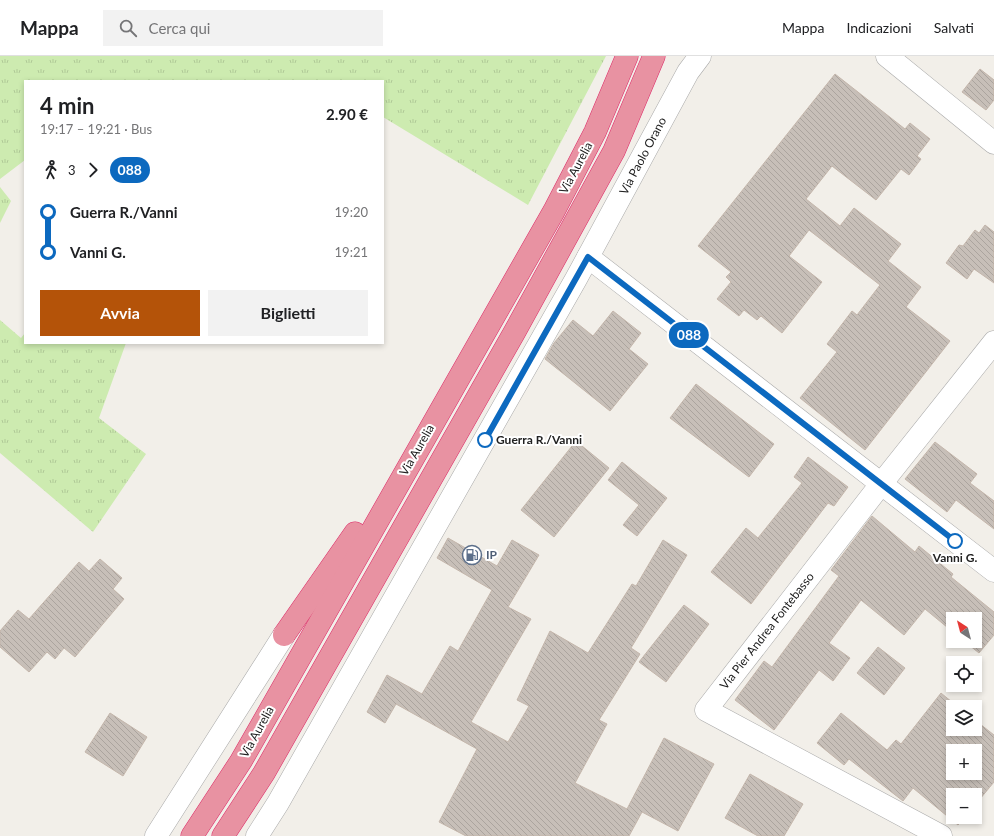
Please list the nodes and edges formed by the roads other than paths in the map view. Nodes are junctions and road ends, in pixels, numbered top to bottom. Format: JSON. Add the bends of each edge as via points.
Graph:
{"nodes":[{"id":1,"x":627,"y":56,"type":"edge"},
{"id":2,"x":654,"y":56,"type":"edge"},
{"id":3,"x":700,"y":56,"type":"edge"},
{"id":4,"x":887,"y":56,"type":"edge"},
{"id":5,"x":994,"y":143,"type":"edge"},
{"id":6,"x":588,"y":257,"type":"junction"},
{"id":7,"x":994,"y":342,"type":"edge"},
{"id":8,"x":402,"y":476,"type":"junction"},
{"id":9,"x":881,"y":484,"type":"junction"},
{"id":10,"x":994,"y":571,"type":"edge"},
{"id":11,"x":284,"y":635,"type":"joint"},
{"id":12,"x":156,"y":836,"type":"edge"},
{"id":13,"x":192,"y":836,"type":"edge"},
{"id":14,"x":223,"y":836,"type":"edge"},
{"id":15,"x":257,"y":836,"type":"edge"},
{"id":16,"x":941,"y":836,"type":"edge"}],
"edges":[{"from":1,"to":8,"type":"highway","name":"Via Aurelia","via":[[596,132],[561,198]]},
{"from":2,"to":14,"type":"highway","name":"Via Aurelia","via":[[614,151],[514,333],[264,773]]},
{"from":3,"to":6,"type":"street","name":"Via Paolo Orano","via":[[688,72]]},
{"from":4,"to":5,"type":"street"},
{"from":6,"to":9,"type":"street"},
{"from":6,"to":15,"type":"street"},
{"from":7,"to":9,"type":"street","name":"Via Pier Andrea Fontebasso"},
{"from":8,"to":11,"type":"highway","via":[[368,514]]},
{"from":8,"to":13,"type":"highway","name":"Via Aurelia","via":[[241,761]]},
{"from":9,"to":10,"type":"street"},
{"from":9,"to":16,"type":"street","name":"Via Pier Andrea Fontebasso","via":[[706,710]]},
{"from":11,"to":12,"type":"street"}]}
